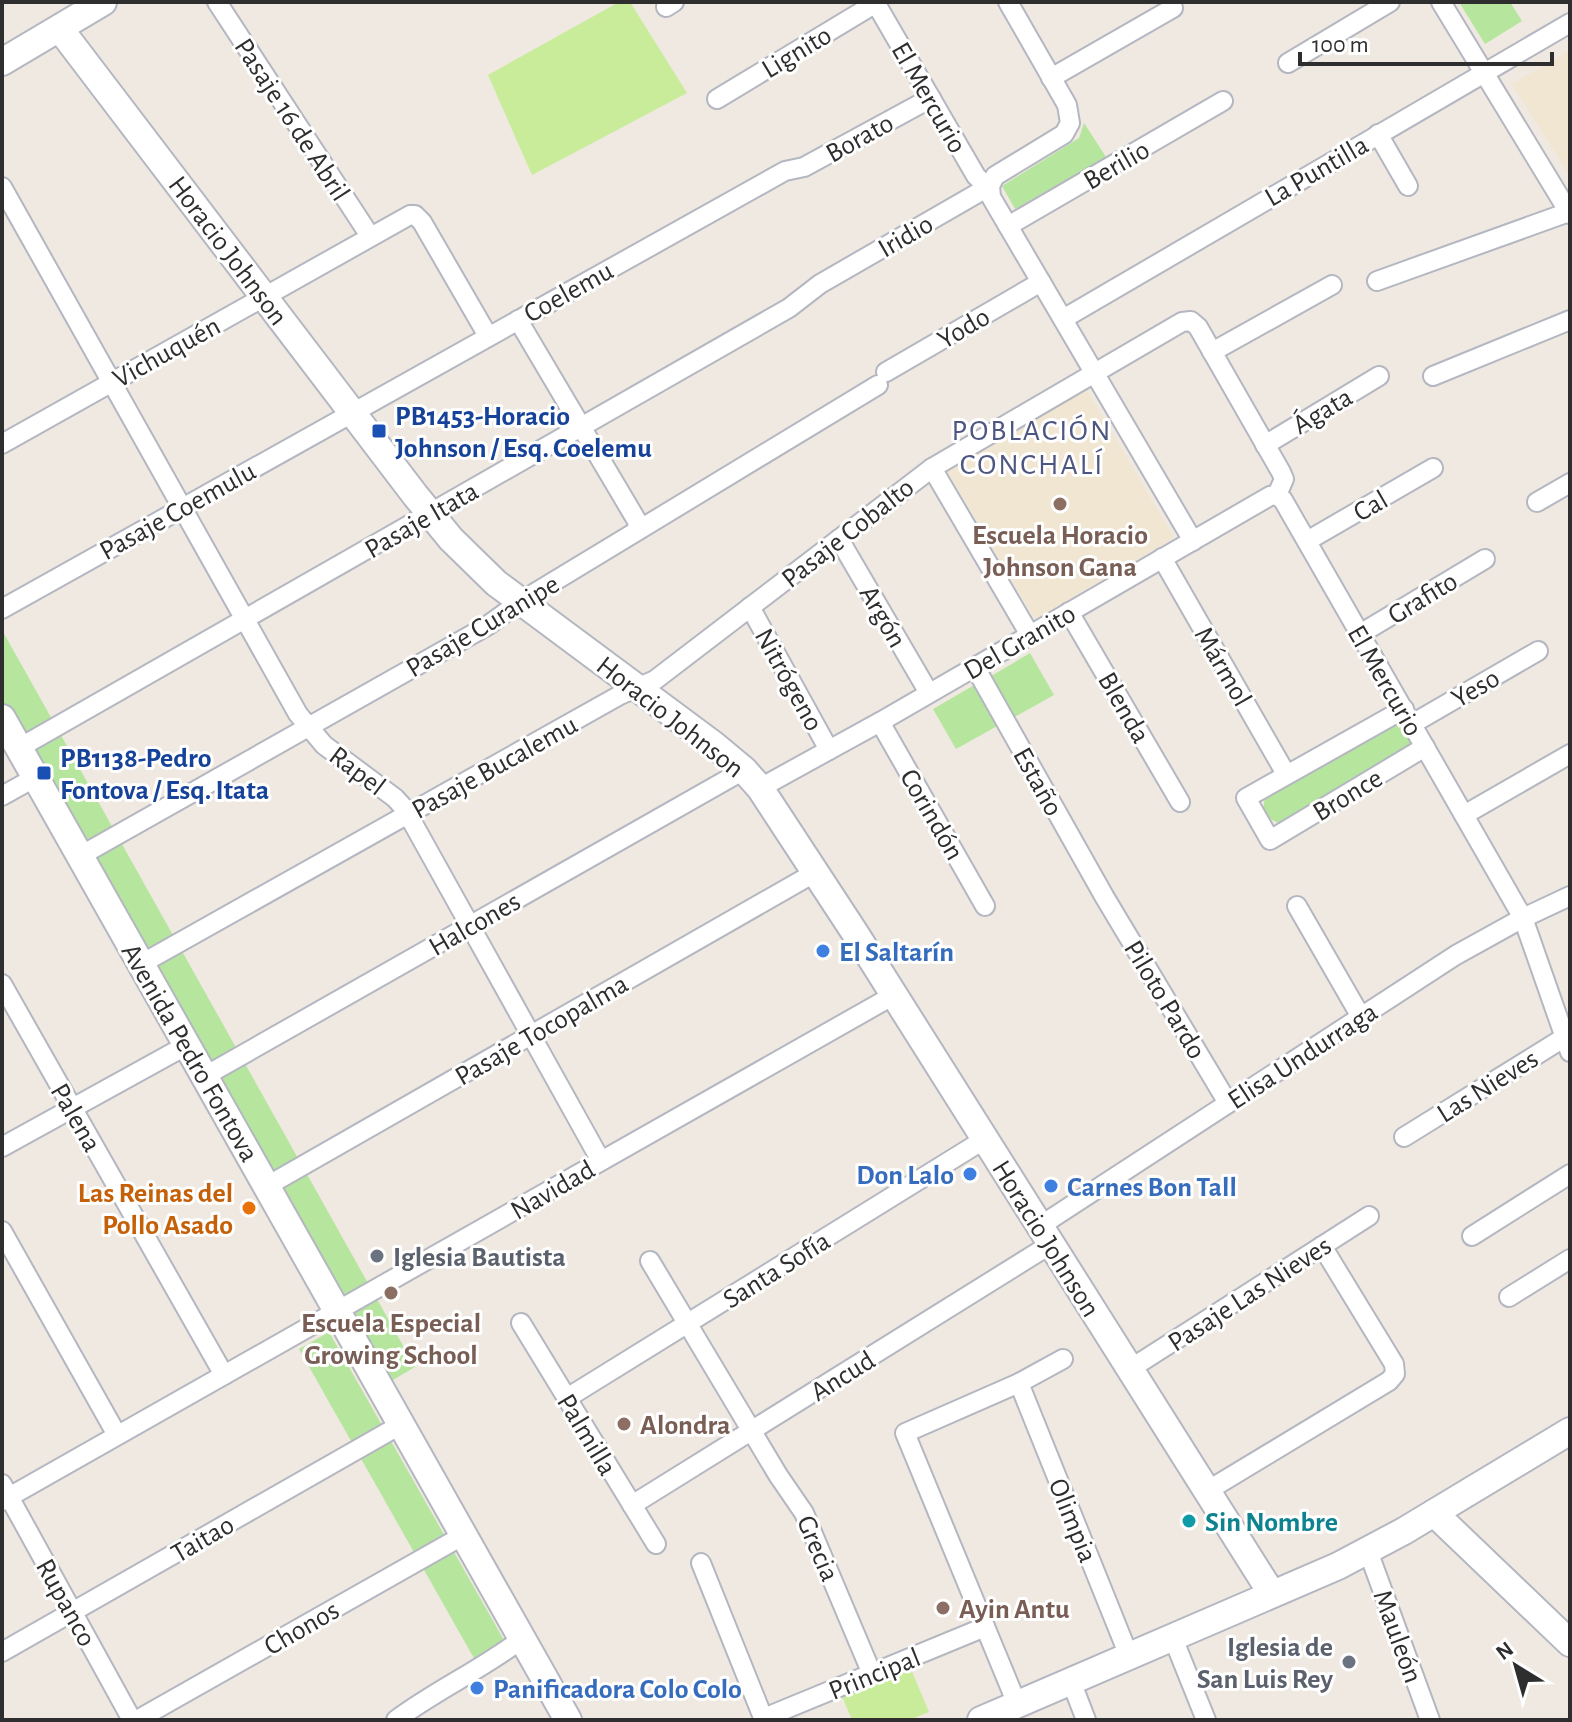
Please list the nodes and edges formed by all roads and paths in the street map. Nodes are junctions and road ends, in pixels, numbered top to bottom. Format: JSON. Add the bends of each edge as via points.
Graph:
{"nodes":[{"id":1,"x":103,"y":2,"type":"edge"},
{"id":2,"x":217,"y":2,"type":"edge"},
{"id":3,"x":1008,"y":2,"type":"edge"},
{"id":4,"x":1390,"y":2,"type":"edge"},
{"id":5,"x":1441,"y":2,"type":"edge"},
{"id":6,"x":875,"y":3,"type":"edge"},
{"id":7,"x":1173,"y":8,"type":"dead end"},
{"id":8,"x":1570,"y":23,"type":"edge"},
{"id":9,"x":60,"y":29,"type":"junction"},
{"id":10,"x":2,"y":62,"type":"edge"},
{"id":11,"x":1288,"y":63,"type":"dead end"},
{"id":12,"x":1484,"y":73,"type":"junction"},
{"id":13,"x":1051,"y":78,"type":"junction"},
{"id":14,"x":931,"y":98,"type":"junction"},
{"id":15,"x":717,"y":99,"type":"dead end"},
{"id":16,"x":1223,"y":101,"type":"dead end"},
{"id":17,"x":1378,"y":134,"type":"junction"},
{"id":18,"x":785,"y":171,"type":"joint"},
{"id":19,"x":990,"y":186,"type":"junction"},
{"id":20,"x":1408,"y":186,"type":"dead end"},
{"id":21,"x":2,"y":187,"type":"edge"},
{"id":22,"x":1569,"y":213,"type":"edge"},
{"id":23,"x":1008,"y":226,"type":"junction"},
{"id":24,"x":370,"y":236,"type":"junction"},
{"id":25,"x":1377,"y":281,"type":"dead end"},
{"id":26,"x":1041,"y":282,"type":"junction"},
{"id":27,"x":820,"y":284,"type":"joint"},
{"id":28,"x":1332,"y":285,"type":"dead end"},
{"id":29,"x":264,"y":296,"type":"junction"},
{"id":30,"x":1063,"y":319,"type":"junction"},
{"id":31,"x":518,"y":320,"type":"junction"},
{"id":32,"x":1570,"y":320,"type":"edge"},
{"id":33,"x":1191,"y":321,"type":"joint"},
{"id":34,"x":488,"y":336,"type":"junction"},
{"id":35,"x":1212,"y":352,"type":"junction"},
{"id":36,"x":1094,"y":373,"type":"junction"},
{"id":37,"x":1379,"y":376,"type":"dead end"},
{"id":38,"x":1433,"y":376,"type":"dead end"},
{"id":39,"x":882,"y":378,"type":"joint"},
{"id":40,"x":110,"y":382,"type":"junction"},
{"id":41,"x":352,"y":412,"type":"junction"},
{"id":42,"x":581,"y":427,"type":"junction"},
{"id":43,"x":2,"y":443,"type":"edge"},
{"id":44,"x":1265,"y":445,"type":"junction"},
{"id":45,"x":932,"y":468,"type":"junction"},
{"id":46,"x":1433,"y":468,"type":"dead end"},
{"id":47,"x":1570,"y":483,"type":"edge"},
{"id":48,"x":1277,"y":495,"type":"junction"},
{"id":49,"x":1537,"y":502,"type":"dead end"},
{"id":50,"x":181,"y":508,"type":"junction"},
{"id":51,"x":430,"y":514,"type":"junction"},
{"id":52,"x":638,"y":530,"type":"junction"},
{"id":53,"x":839,"y":539,"type":"junction"},
{"id":54,"x":1193,"y":541,"type":"junction"},
{"id":55,"x":1307,"y":541,"type":"junction"},
{"id":56,"x":1162,"y":558,"type":"junction"},
{"id":57,"x":1485,"y":559,"type":"dead end"},
{"id":58,"x":520,"y":602,"type":"junction"},
{"id":59,"x":750,"y":607,"type":"junction"},
{"id":60,"x":2,"y":609,"type":"edge"},
{"id":61,"x":1069,"y":612,"type":"junction"},
{"id":62,"x":245,"y":620,"type":"junction"},
{"id":63,"x":1360,"y":634,"type":"junction"},
{"id":64,"x":1030,"y":635,"type":"junction"},
{"id":65,"x":1538,"y":651,"type":"dead end"},
{"id":66,"x":975,"y":667,"type":"junction"},
{"id":67,"x":638,"y":689,"type":"junction"},
{"id":68,"x":929,"y":693,"type":"junction"},
{"id":69,"x":1408,"y":717,"type":"junction"},
{"id":70,"x":2,"y":718,"type":"edge"},
{"id":71,"x":880,"y":722,"type":"junction"},
{"id":72,"x":307,"y":727,"type":"junction"},
{"id":73,"x":1425,"y":747,"type":"junction"},
{"id":74,"x":19,"y":748,"type":"junction"},
{"id":75,"x":829,"y":750,"type":"junction"},
{"id":76,"x":1570,"y":754,"type":"edge"},
{"id":77,"x":1286,"y":774,"type":"junction"},
{"id":78,"x":36,"y":777,"type":"junction"},
{"id":79,"x":752,"y":779,"type":"junction"},
{"id":80,"x":2,"y":796,"type":"edge"},
{"id":81,"x":1180,"y":802,"type":"dead end"},
{"id":82,"x":408,"y":814,"type":"junction"},
{"id":83,"x":1464,"y":815,"type":"junction"},
{"id":84,"x":80,"y":856,"type":"junction"},
{"id":85,"x":816,"y":872,"type":"junction"},
{"id":86,"x":1104,"y":896,"type":"joint"},
{"id":87,"x":1570,"y":896,"type":"edge"},
{"id":88,"x":985,"y":906,"type":"dead end"},
{"id":89,"x":1297,"y":906,"type":"dead end"},
{"id":90,"x":1523,"y":918,"type":"junction"},
{"id":91,"x":470,"y":926,"type":"junction"},
{"id":92,"x":141,"y":964,"type":"junction"},
{"id":93,"x":2,"y":984,"type":"edge"},
{"id":94,"x":894,"y":995,"type":"junction"},
{"id":95,"x":1361,"y":1017,"type":"junction"},
{"id":96,"x":531,"y":1035,"type":"junction"},
{"id":97,"x":1568,"y":1041,"type":"edge"},
{"id":98,"x":187,"y":1045,"type":"junction"},
{"id":99,"x":205,"y":1076,"type":"junction"},
{"id":100,"x":1228,"y":1103,"type":"junction"},
{"id":101,"x":72,"y":1108,"type":"junction"},
{"id":102,"x":1404,"y":1137,"type":"dead end"},
{"id":103,"x":985,"y":1139,"type":"junction"},
{"id":104,"x":2,"y":1147,"type":"edge"},
{"id":105,"x":601,"y":1161,"type":"junction"},
{"id":106,"x":1570,"y":1174,"type":"edge"},
{"id":107,"x":267,"y":1186,"type":"junction"},
{"id":108,"x":1369,"y":1216,"type":"dead end"},
{"id":109,"x":2,"y":1231,"type":"edge"},
{"id":110,"x":1046,"y":1235,"type":"junction"},
{"id":111,"x":1472,"y":1236,"type":"dead end"},
{"id":112,"x":1322,"y":1246,"type":"junction"},
{"id":113,"x":1570,"y":1259,"type":"edge"},
{"id":114,"x":650,"y":1261,"type":"dead end"},
{"id":115,"x":1509,"y":1297,"type":"dead end"},
{"id":116,"x":337,"y":1310,"type":"junction"},
{"id":117,"x":521,"y":1323,"type":"dead end"},
{"id":118,"x":688,"y":1324,"type":"junction"},
{"id":119,"x":1063,"y":1359,"type":"dead end"},
{"id":120,"x":1130,"y":1369,"type":"junction"},
{"id":121,"x":224,"y":1375,"type":"junction"},
{"id":122,"x":1019,"y":1383,"type":"junction"},
{"id":123,"x":567,"y":1398,"type":"junction"},
{"id":124,"x":402,"y":1424,"type":"junction"},
{"id":125,"x":751,"y":1431,"type":"junction"},
{"id":126,"x":1568,"y":1434,"type":"edge"},
{"id":127,"x":117,"y":1435,"type":"junction"},
{"id":128,"x":1207,"y":1491,"type":"junction"},
{"id":129,"x":4,"y":1494,"type":"edge"},
{"id":130,"x":632,"y":1505,"type":"junction"},
{"id":131,"x":1434,"y":1513,"type":"junction"},
{"id":132,"x":464,"y":1535,"type":"junction"},
{"id":133,"x":656,"y":1544,"type":"dead end"},
{"id":134,"x":1368,"y":1551,"type":"junction"},
{"id":135,"x":701,"y":1563,"type":"dead end"},
{"id":136,"x":1272,"y":1594,"type":"junction"},
{"id":137,"x":72,"y":1612,"type":"junction"},
{"id":138,"x":985,"y":1627,"type":"junction"},
{"id":139,"x":523,"y":1638,"type":"junction"},
{"id":140,"x":1173,"y":1638,"type":"junction"},
{"id":141,"x":1570,"y":1643,"type":"edge"},
{"id":142,"x":2,"y":1652,"type":"edge"},
{"id":143,"x":1129,"y":1656,"type":"junction"},
{"id":144,"x":872,"y":1674,"type":"junction"},
{"id":145,"x":1071,"y":1681,"type":"junction"},
{"id":146,"x":1017,"y":1704,"type":"junction"},
{"id":147,"x":764,"y":1719,"type":"edge"},
{"id":148,"x":134,"y":1720,"type":"edge"},
{"id":149,"x":396,"y":1720,"type":"edge"},
{"id":150,"x":568,"y":1720,"type":"edge"},
{"id":151,"x":981,"y":1720,"type":"edge"},
{"id":152,"x":1086,"y":1720,"type":"edge"},
{"id":153,"x":1206,"y":1720,"type":"edge"},
{"id":154,"x":1430,"y":1720,"type":"edge"}],
"edges":[{"from":1,"to":9,"type":"street"},
{"from":2,"to":24,"type":"street","name":"Pasaje 16 de Abril"},
{"from":3,"to":13,"type":"street","name":"El Mercurio"},
{"from":4,"to":11,"type":"street"},
{"from":5,"to":12,"type":"street"},
{"from":6,"to":14,"type":"street","name":"El Mercurio"},
{"from":6,"to":15,"type":"street","name":"Lignito"},
{"from":7,"to":13,"type":"street"},
{"from":8,"to":12,"type":"street","name":"La Puntilla"},
{"from":9,"to":10,"type":"street"},
{"from":9,"to":29,"type":"street","name":"Horacio Johnson"},
{"from":12,"to":17,"type":"street","name":"La Puntilla"},
{"from":12,"to":22,"type":"street"},
{"from":13,"to":19,"type":"street","name":"El Mercurio","via":[[1070,111],[1068,129],[1000,173]]},
{"from":14,"to":18,"type":"street","name":"Borato","via":[[804,167]]},
{"from":14,"to":19,"type":"street","name":"El Mercurio","via":[[976,176]]},
{"from":16,"to":23,"type":"street","name":"Berilio"},
{"from":17,"to":20,"type":"street"},
{"from":17,"to":30,"type":"street","name":"La Puntilla"},
{"from":18,"to":31,"type":"street","name":"Coelemu"},
{"from":19,"to":23,"type":"street","name":"El Mercurio"},
{"from":19,"to":27,"type":"street","name":"Iridio"},
{"from":21,"to":40,"type":"street","name":"Rapel"},
{"from":22,"to":25,"type":"street"},
{"from":23,"to":26,"type":"street","name":"El Mercurio"},
{"from":24,"to":29,"type":"street","name":"Vichuquén"},
{"from":24,"to":34,"type":"street","name":"Vichuquén","via":[[415,215]]},
{"from":26,"to":30,"type":"street","name":"El Mercurio"},
{"from":26,"to":39,"type":"street","name":"Yodo"},
{"from":27,"to":42,"type":"street","name":"Pasaje Itata","via":[[789,308]]},
{"from":28,"to":35,"type":"street"},
{"from":29,"to":40,"type":"street","name":"Vichuquén"},
{"from":29,"to":41,"type":"street","name":"Horacio Johnson"},
{"from":30,"to":36,"type":"street","name":"El Mercurio"},
{"from":31,"to":34,"type":"street","name":"Coelemu"},
{"from":31,"to":42,"type":"street"},
{"from":32,"to":38,"type":"street"},
{"from":33,"to":35,"type":"street","name":"El Mercurio"},
{"from":33,"to":36,"type":"street","name":"Pasaje Cobalto"},
{"from":34,"to":41,"type":"street","name":"Coelemu"},
{"from":35,"to":44,"type":"street","name":"El Mercurio"},
{"from":36,"to":45,"type":"street","name":"Pasaje Cobalto"},
{"from":36,"to":54,"type":"street","name":"El Mercurio"},
{"from":37,"to":44,"type":"street","name":"Ágata"},
{"from":39,"to":52,"type":"street","name":"Pasaje Curanipe"},
{"from":40,"to":43,"type":"street","name":"Vichuquén"},
{"from":40,"to":50,"type":"street","name":"Rapel"},
{"from":41,"to":50,"type":"street","name":"Pasaje Coemulu"},
{"from":41,"to":51,"type":"street","name":"Horacio Johnson"},
{"from":42,"to":51,"type":"street","name":"Pasaje Itata"},
{"from":42,"to":52,"type":"street"},
{"from":44,"to":48,"type":"street","name":"El Mercurio","via":[[1284,479]]},
{"from":45,"to":53,"type":"street","name":"Pasaje Cobalto"},
{"from":45,"to":64,"type":"street"},
{"from":46,"to":55,"type":"street","name":"Cal"},
{"from":47,"to":49,"type":"street"},
{"from":48,"to":54,"type":"street","name":"Del Granito"},
{"from":48,"to":55,"type":"street","name":"El Mercurio"},
{"from":50,"to":60,"type":"street","name":"Pasaje Coemulu"},
{"from":50,"to":62,"type":"street","name":"Rapel"},
{"from":51,"to":58,"type":"street","name":"Horacio Johnson","via":[[474,563]]},
{"from":51,"to":62,"type":"street","name":"Pasaje Itata"},
{"from":52,"to":58,"type":"street","name":"Pasaje Curanipe"},
{"from":53,"to":59,"type":"street","name":"Pasaje Cobalto"},
{"from":53,"to":68,"type":"street","name":"Argón"},
{"from":54,"to":56,"type":"street","name":"Del Granito"},
{"from":55,"to":63,"type":"street","name":"El Mercurio"},
{"from":56,"to":61,"type":"street","name":"Del Granito"},
{"from":56,"to":77,"type":"street","name":"Mármol"},
{"from":57,"to":63,"type":"street","name":"Grafito"},
{"from":58,"to":67,"type":"street","name":"Horacio Johnson"},
{"from":58,"to":72,"type":"street","name":"Pasaje Curanipe"},
{"from":59,"to":67,"type":"street","name":"Pasaje Cobalto"},
{"from":59,"to":75,"type":"street","name":"Nitrógeno"},
{"from":61,"to":64,"type":"street","name":"Del Granito"},
{"from":61,"to":81,"type":"street","name":"Blenda"},
{"from":62,"to":72,"type":"street","name":"Rapel"},
{"from":62,"to":74,"type":"street","name":"Pasaje Itata"},
{"from":63,"to":69,"type":"street","name":"El Mercurio"},
{"from":64,"to":66,"type":"street","name":"Del Granito"},
{"from":65,"to":69,"type":"street","name":"Yeso"},
{"from":66,"to":68,"type":"street","name":"Del Granito"},
{"from":66,"to":86,"type":"street","name":"Estaño"},
{"from":67,"to":79,"type":"street","name":"Horacio Johnson"},
{"from":67,"to":82,"type":"street","name":"Pasaje Bucalemu"},
{"from":68,"to":71,"type":"street","name":"Del Granito"},
{"from":69,"to":73,"type":"street","name":"El Mercurio"},
{"from":69,"to":77,"type":"street","name":"Bronce"},
{"from":70,"to":74,"type":"street","name":"Avenida Pedro Fontova"},
{"from":71,"to":75,"type":"street","name":"Del Granito"},
{"from":71,"to":88,"type":"street","name":"Corindón"},
{"from":72,"to":82,"type":"street","name":"Rapel"},
{"from":72,"to":84,"type":"street","name":"Pasaje Curanipe"},
{"from":73,"to":77,"type":"street","name":"Bronce","via":[[1270,840],[1246,798]]},
{"from":73,"to":83,"type":"street","name":"El Mercurio"},
{"from":74,"to":78,"type":"street","name":"Avenida Pedro Fontova"},
{"from":75,"to":79,"type":"street","name":"Del Granito"},
{"from":76,"to":83,"type":"street"},
{"from":78,"to":80,"type":"street"},
{"from":78,"to":84,"type":"street","name":"Avenida Pedro Fontova"},
{"from":79,"to":85,"type":"street","name":"Horacio Johnson"},
{"from":79,"to":91,"type":"street","name":"Halcones"},
{"from":82,"to":91,"type":"street","name":"Rapel"},
{"from":82,"to":92,"type":"street","name":"Pasaje Bucalemu"},
{"from":83,"to":90,"type":"street","name":"El Mercurio"},
{"from":84,"to":92,"type":"street","name":"Avenida Pedro Fontova"},
{"from":85,"to":94,"type":"street","name":"Horacio Johnson"},
{"from":85,"to":96,"type":"street","name":"Pasaje Tocopalma"},
{"from":86,"to":100,"type":"street","name":"Piloto Pardo"},
{"from":87,"to":90,"type":"street","name":"Elisa Undurraga"},
{"from":89,"to":95,"type":"street"},
{"from":90,"to":95,"type":"street","name":"Elisa Undurraga"},
{"from":90,"to":97,"type":"street","name":"El Mercurio"},
{"from":91,"to":96,"type":"street","name":"Rapel"},
{"from":91,"to":99,"type":"street","name":"Halcones"},
{"from":92,"to":98,"type":"street","name":"Avenida Pedro Fontova"},
{"from":93,"to":101,"type":"street","name":"Palena"},
{"from":94,"to":103,"type":"street","name":"Horacio Johnson"},
{"from":94,"to":105,"type":"street","name":"Navidad"},
{"from":95,"to":100,"type":"street","name":"Elisa Undurraga"},
{"from":96,"to":105,"type":"street","name":"Rapel"},
{"from":96,"to":107,"type":"street","name":"Pasaje Tocopalma"},
{"from":97,"to":102,"type":"street","name":"Las Nieves"},
{"from":98,"to":99,"type":"street","name":"Avenida Pedro Fontova"},
{"from":98,"to":101,"type":"street"},
{"from":99,"to":107,"type":"street","name":"Avenida Pedro Fontova"},
{"from":100,"to":110,"type":"street","name":"Elisa Undurraga"},
{"from":101,"to":104,"type":"street"},
{"from":101,"to":121,"type":"street","name":"Palena"},
{"from":103,"to":110,"type":"street","name":"Horacio Johnson"},
{"from":103,"to":118,"type":"street","name":"Santa Sofía"},
{"from":105,"to":116,"type":"street","name":"Navidad"},
{"from":106,"to":111,"type":"street"},
{"from":107,"to":116,"type":"street","name":"Avenida Pedro Fontova"},
{"from":108,"to":112,"type":"street","name":"Pasaje Las Nieves"},
{"from":109,"to":127,"type":"street"},
{"from":110,"to":120,"type":"street","name":"Horacio Johnson"},
{"from":110,"to":125,"type":"street","name":"Ancud"},
{"from":112,"to":120,"type":"street","name":"Pasaje Las Nieves"},
{"from":112,"to":128,"type":"street","via":[[1394,1364],[1395,1374]]},
{"from":113,"to":115,"type":"street"},
{"from":114,"to":118,"type":"street","name":"Grecia"},
{"from":116,"to":121,"type":"street","name":"Navidad"},
{"from":116,"to":124,"type":"street","name":"Avenida Pedro Fontova"},
{"from":117,"to":123,"type":"street","name":"Palmilla"},
{"from":118,"to":123,"type":"street","name":"Santa Sofía"},
{"from":118,"to":125,"type":"street","name":"Grecia"},
{"from":119,"to":122,"type":"street"},
{"from":120,"to":128,"type":"street","name":"Horacio Johnson"},
{"from":121,"to":127,"type":"street","name":"Navidad"},
{"from":122,"to":138,"type":"street","via":[[905,1433]]},
{"from":122,"to":143,"type":"street","name":"Olimpia"},
{"from":123,"to":130,"type":"street","name":"Palmilla"},
{"from":124,"to":132,"type":"street","name":"Avenida Pedro Fontova"},
{"from":124,"to":137,"type":"street","name":"Taitao"},
{"from":125,"to":130,"type":"street","name":"Ancud"},
{"from":125,"to":144,"type":"street","name":"Grecia","via":[[804,1513]]},
{"from":126,"to":131,"type":"street"},
{"from":127,"to":129,"type":"street","name":"Navidad"},
{"from":128,"to":136,"type":"street","name":"Horacio Johnson"},
{"from":129,"to":137,"type":"street","name":"Rupanco"},
{"from":130,"to":133,"type":"street","name":"Palmilla"},
{"from":131,"to":134,"type":"street"},
{"from":131,"to":141,"type":"street"},
{"from":132,"to":139,"type":"street","name":"Avenida Pedro Fontova"},
{"from":132,"to":148,"type":"street","name":"Chonos"},
{"from":134,"to":136,"type":"street"},
{"from":134,"to":154,"type":"street","name":"Mauleón"},
{"from":135,"to":147,"type":"street"},
{"from":136,"to":140,"type":"street"},
{"from":137,"to":142,"type":"street","name":"Taitao"},
{"from":137,"to":148,"type":"street","name":"Rupanco"},
{"from":138,"to":144,"type":"street","name":"Principal"},
{"from":138,"to":146,"type":"street"},
{"from":139,"to":149,"type":"street"},
{"from":139,"to":150,"type":"street","name":"Avenida Pedro Fontova"},
{"from":140,"to":143,"type":"street"},
{"from":140,"to":153,"type":"street"},
{"from":143,"to":145,"type":"street"},
{"from":144,"to":147,"type":"street","name":"Principal"},
{"from":145,"to":146,"type":"street"},
{"from":145,"to":152,"type":"street"},
{"from":146,"to":151,"type":"street"}]}
